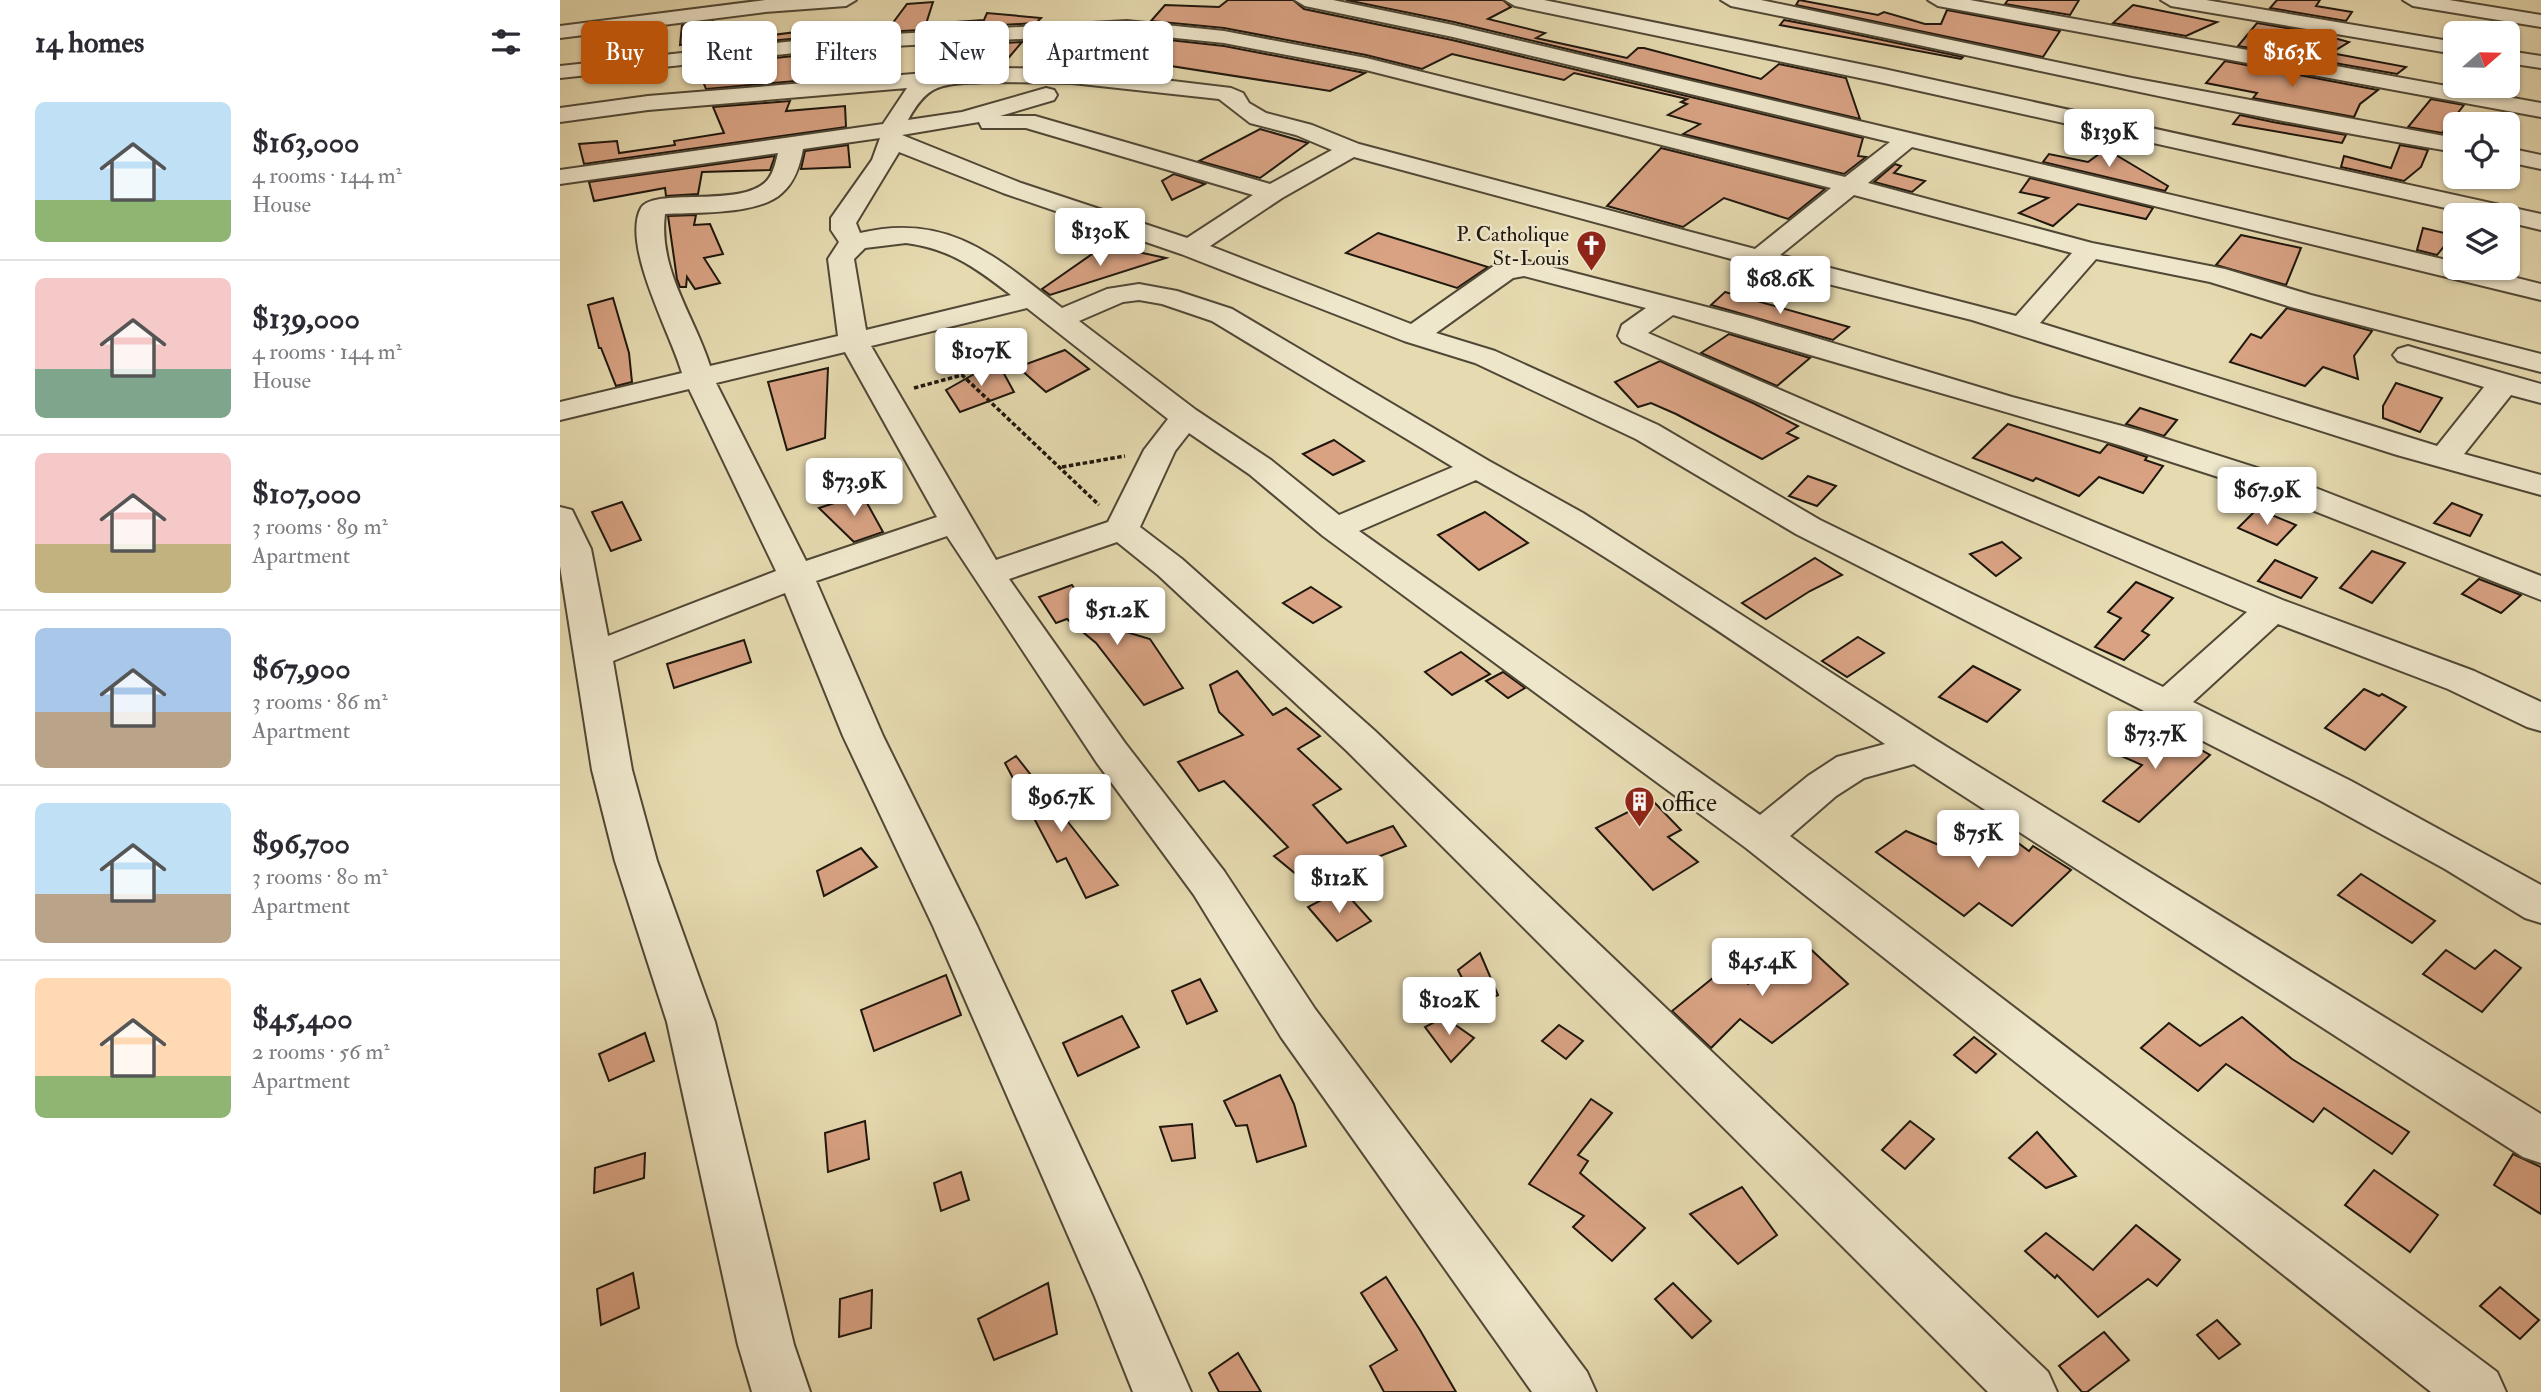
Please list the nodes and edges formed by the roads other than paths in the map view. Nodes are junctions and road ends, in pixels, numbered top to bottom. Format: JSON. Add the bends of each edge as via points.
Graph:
{"nodes":[{"id":1,"x":846,"y":0,"type":"edge"},
{"id":2,"x":1305,"y":0,"type":"edge"},
{"id":3,"x":1515,"y":0,"type":"edge"},
{"id":4,"x":1615,"y":0,"type":"edge"},
{"id":5,"x":1731,"y":0,"type":"edge"},
{"id":6,"x":1938,"y":0,"type":"edge"},
{"id":7,"x":2171,"y":0,"type":"edge"},
{"id":8,"x":2413,"y":0,"type":"edge"},
{"id":9,"x":744,"y":9,"type":"junction"},
{"id":10,"x":1594,"y":15,"type":"junction"},
{"id":11,"x":1071,"y":18,"type":"junction"},
{"id":12,"x":746,"y":21,"type":"edge"},
{"id":13,"x":1072,"y":21,"type":"edge"},
{"id":14,"x":2541,"y":22,"type":"edge"},
{"id":15,"x":560,"y":32,"type":"edge"},
{"id":16,"x":2443,"y":46,"type":"edge"},
{"id":17,"x":777,"y":48,"type":"edge"},
{"id":18,"x":682,"y":59,"type":"edge"},
{"id":19,"x":2520,"y":59,"type":"edge"},
{"id":20,"x":2541,"y":62,"type":"edge"},
{"id":21,"x":560,"y":72,"type":"edge"},
{"id":22,"x":915,"y":80,"type":"edge"},
{"id":23,"x":927,"y":84,"type":"edge"},
{"id":24,"x":1057,"y":84,"type":"edge"},
{"id":25,"x":1157,"y":84,"type":"edge"},
{"id":26,"x":1046,"y":95,"type":"junction"},
{"id":27,"x":2541,"y":110,"type":"edge"},
{"id":28,"x":560,"y":115,"type":"edge"},
{"id":29,"x":1735,"y":115,"type":"junction"},
{"id":30,"x":964,"y":119,"type":"junction"},
{"id":31,"x":1027,"y":121,"type":"junction"},
{"id":32,"x":891,"y":136,"type":"junction"},
{"id":33,"x":1908,"y":139,"type":"junction"},
{"id":34,"x":2443,"y":143,"type":"edge"},
{"id":35,"x":792,"y":144,"type":"junction"},
{"id":36,"x":1351,"y":149,"type":"junction"},
{"id":37,"x":1715,"y":150,"type":"junction"},
{"id":38,"x":2520,"y":158,"type":"edge"},
{"id":39,"x":2541,"y":162,"type":"edge"},
{"id":40,"x":560,"y":177,"type":"edge"},
{"id":41,"x":1850,"y":187,"type":"junction"},
{"id":42,"x":1273,"y":193,"type":"junction"},
{"id":43,"x":2541,"y":222,"type":"edge"},
{"id":44,"x":856,"y":242,"type":"junction"},
{"id":45,"x":1190,"y":248,"type":"junction"},
{"id":46,"x":2090,"y":250,"type":"junction"},
{"id":47,"x":1760,"y":258,"type":"junction"},
{"id":48,"x":2541,"y":292,"type":"edge"},
{"id":49,"x":2301,"y":301,"type":"junction"},
{"id":50,"x":1667,"y":307,"type":"junction"},
{"id":51,"x":1045,"y":309,"type":"junction"},
{"id":52,"x":2022,"y":326,"type":"junction"},
{"id":53,"x":1414,"y":335,"type":"junction"},
{"id":54,"x":853,"y":340,"type":"junction"},
{"id":55,"x":2541,"y":363,"type":"edge"},
{"id":56,"x":698,"y":377,"type":"junction"},
{"id":57,"x":2506,"y":384,"type":"junction"},
{"id":58,"x":2541,"y":394,"type":"edge"},
{"id":59,"x":560,"y":411,"type":"edge"},
{"id":60,"x":1173,"y":433,"type":"junction"},
{"id":61,"x":2444,"y":458,"type":"junction"},
{"id":62,"x":1478,"y":468,"type":"junction"},
{"id":63,"x":2541,"y":485,"type":"edge"},
{"id":64,"x":955,"y":522,"type":"junction"},
{"id":65,"x":1122,"y":529,"type":"junction"},
{"id":66,"x":1335,"y":529,"type":"junction"},
{"id":67,"x":565,"y":545,"type":"edge"},
{"id":68,"x":988,"y":574,"type":"junction"},
{"id":69,"x":796,"y":576,"type":"junction"},
{"id":70,"x":2541,"y":589,"type":"edge"},
{"id":71,"x":2272,"y":609,"type":"junction"},
{"id":72,"x":593,"y":655,"type":"junction"},
{"id":73,"x":2166,"y":706,"type":"junction"},
{"id":74,"x":2541,"y":719,"type":"edge"},
{"id":75,"x":1920,"y":749,"type":"junction"},
{"id":76,"x":1761,"y":837,"type":"junction"},
{"id":77,"x":2541,"y":906,"type":"edge"},
{"id":78,"x":2541,"y":1141,"type":"edge"},
{"id":79,"x":781,"y":1392,"type":"edge"},
{"id":80,"x":1162,"y":1392,"type":"edge"},
{"id":81,"x":1567,"y":1392,"type":"edge"},
{"id":82,"x":2028,"y":1392,"type":"edge"},
{"id":83,"x":2477,"y":1392,"type":"edge"}],
"edges":[{"from":1,"to":9,"type":"street"},
{"from":2,"to":29,"type":"street","via":[[1453,31]]},
{"from":3,"to":10,"type":"street"},
{"from":4,"to":10,"type":"street"},
{"from":5,"to":34,"type":"street","via":[[2132,85]]},
{"from":6,"to":27,"type":"street"},
{"from":7,"to":16,"type":"street"},
{"from":8,"to":14,"type":"street"},
{"from":9,"to":12,"type":"street"},
{"from":9,"to":15,"type":"street"},
{"from":10,"to":43,"type":"street"},
{"from":11,"to":13,"type":"street"},
{"from":11,"to":17,"type":"street"},
{"from":11,"to":37,"type":"street","via":[[1224,37],[1366,64]]},
{"from":18,"to":21,"type":"street"},
{"from":19,"to":20,"type":"street"},
{"from":22,"to":28,"type":"street"},
{"from":23,"to":32,"type":"street","via":[[910,96]]},
{"from":24,"to":26,"type":"street"},
{"from":25,"to":36,"type":"street","via":[[1230,95],[1258,118]]},
{"from":26,"to":30,"type":"street"},
{"from":26,"to":31,"type":"street"},
{"from":29,"to":33,"type":"street"},
{"from":29,"to":37,"type":"street"},
{"from":30,"to":31,"type":"street","via":[[999,124]]},
{"from":30,"to":32,"type":"street"},
{"from":31,"to":42,"type":"street"},
{"from":32,"to":35,"type":"street"},
{"from":32,"to":44,"type":"street","via":[[884,160],[844,218],[845,235]]},
{"from":32,"to":45,"type":"street","via":[[1012,188]]},
{"from":33,"to":41,"type":"street"},
{"from":33,"to":48,"type":"street"},
{"from":35,"to":40,"type":"street"},
{"from":35,"to":56,"type":"street","via":[[786,169],[768,192],[748,199],[653,210],[650,225],[657,269]]},
{"from":36,"to":42,"type":"street"},
{"from":36,"to":47,"type":"street"},
{"from":37,"to":41,"type":"street"},
{"from":38,"to":39,"type":"street"},
{"from":41,"to":46,"type":"street"},
{"from":41,"to":47,"type":"street"},
{"from":42,"to":45,"type":"street"},
{"from":44,"to":51,"type":"street","via":[[890,236],[937,239],[981,258]]},
{"from":44,"to":54,"type":"street","via":[[841,259]]},
{"from":45,"to":53,"type":"street"},
{"from":46,"to":49,"type":"street","via":[[2215,275]]},
{"from":46,"to":52,"type":"street"},
{"from":47,"to":52,"type":"street"},
{"from":49,"to":55,"type":"street"},
{"from":49,"to":57,"type":"street","via":[[2275,316]]},
{"from":50,"to":53,"type":"street","via":[[1516,267]]},
{"from":50,"to":70,"type":"street","via":[[1743,325],[2283,487]]},
{"from":50,"to":71,"type":"street","via":[[1632,331],[1632,336]]},
{"from":51,"to":54,"type":"street"},
{"from":51,"to":60,"type":"street"},
{"from":51,"to":62,"type":"street","via":[[1130,292],[1197,306],[1222,316]]},
{"from":52,"to":61,"type":"street"},
{"from":53,"to":73,"type":"street","via":[[1485,357],[1647,432],[1808,527]]},
{"from":54,"to":56,"type":"street"},
{"from":54,"to":64,"type":"street"},
{"from":56,"to":59,"type":"street"},
{"from":56,"to":69,"type":"street"},
{"from":57,"to":58,"type":"street"},
{"from":57,"to":61,"type":"street"},
{"from":60,"to":65,"type":"street"},
{"from":60,"to":66,"type":"street","via":[[1260,467]]},
{"from":61,"to":63,"type":"street"},
{"from":62,"to":66,"type":"street"},
{"from":62,"to":75,"type":"street","via":[[1571,520]]},
{"from":64,"to":68,"type":"street"},
{"from":64,"to":69,"type":"street"},
{"from":65,"to":68,"type":"street"},
{"from":65,"to":82,"type":"street","via":[[1361,741]]},
{"from":66,"to":76,"type":"street"},
{"from":67,"to":72,"type":"street","via":[[589,620]]},
{"from":68,"to":81,"type":"street","via":[[1111,753],[1209,883],[1298,1023]]},
{"from":69,"to":72,"type":"street"},
{"from":69,"to":80,"type":"street","via":[[863,736],[955,926]]},
{"from":71,"to":73,"type":"street"},
{"from":71,"to":74,"type":"street","via":[[2462,680]]},
{"from":72,"to":79,"type":"street","via":[[612,769],[636,861],[691,1023]]},
{"from":73,"to":77,"type":"street","via":[[2347,797]]},
{"from":75,"to":76,"type":"street","via":[[1851,767]]},
{"from":75,"to":78,"type":"street"},
{"from":76,"to":83,"type":"street"}]}
